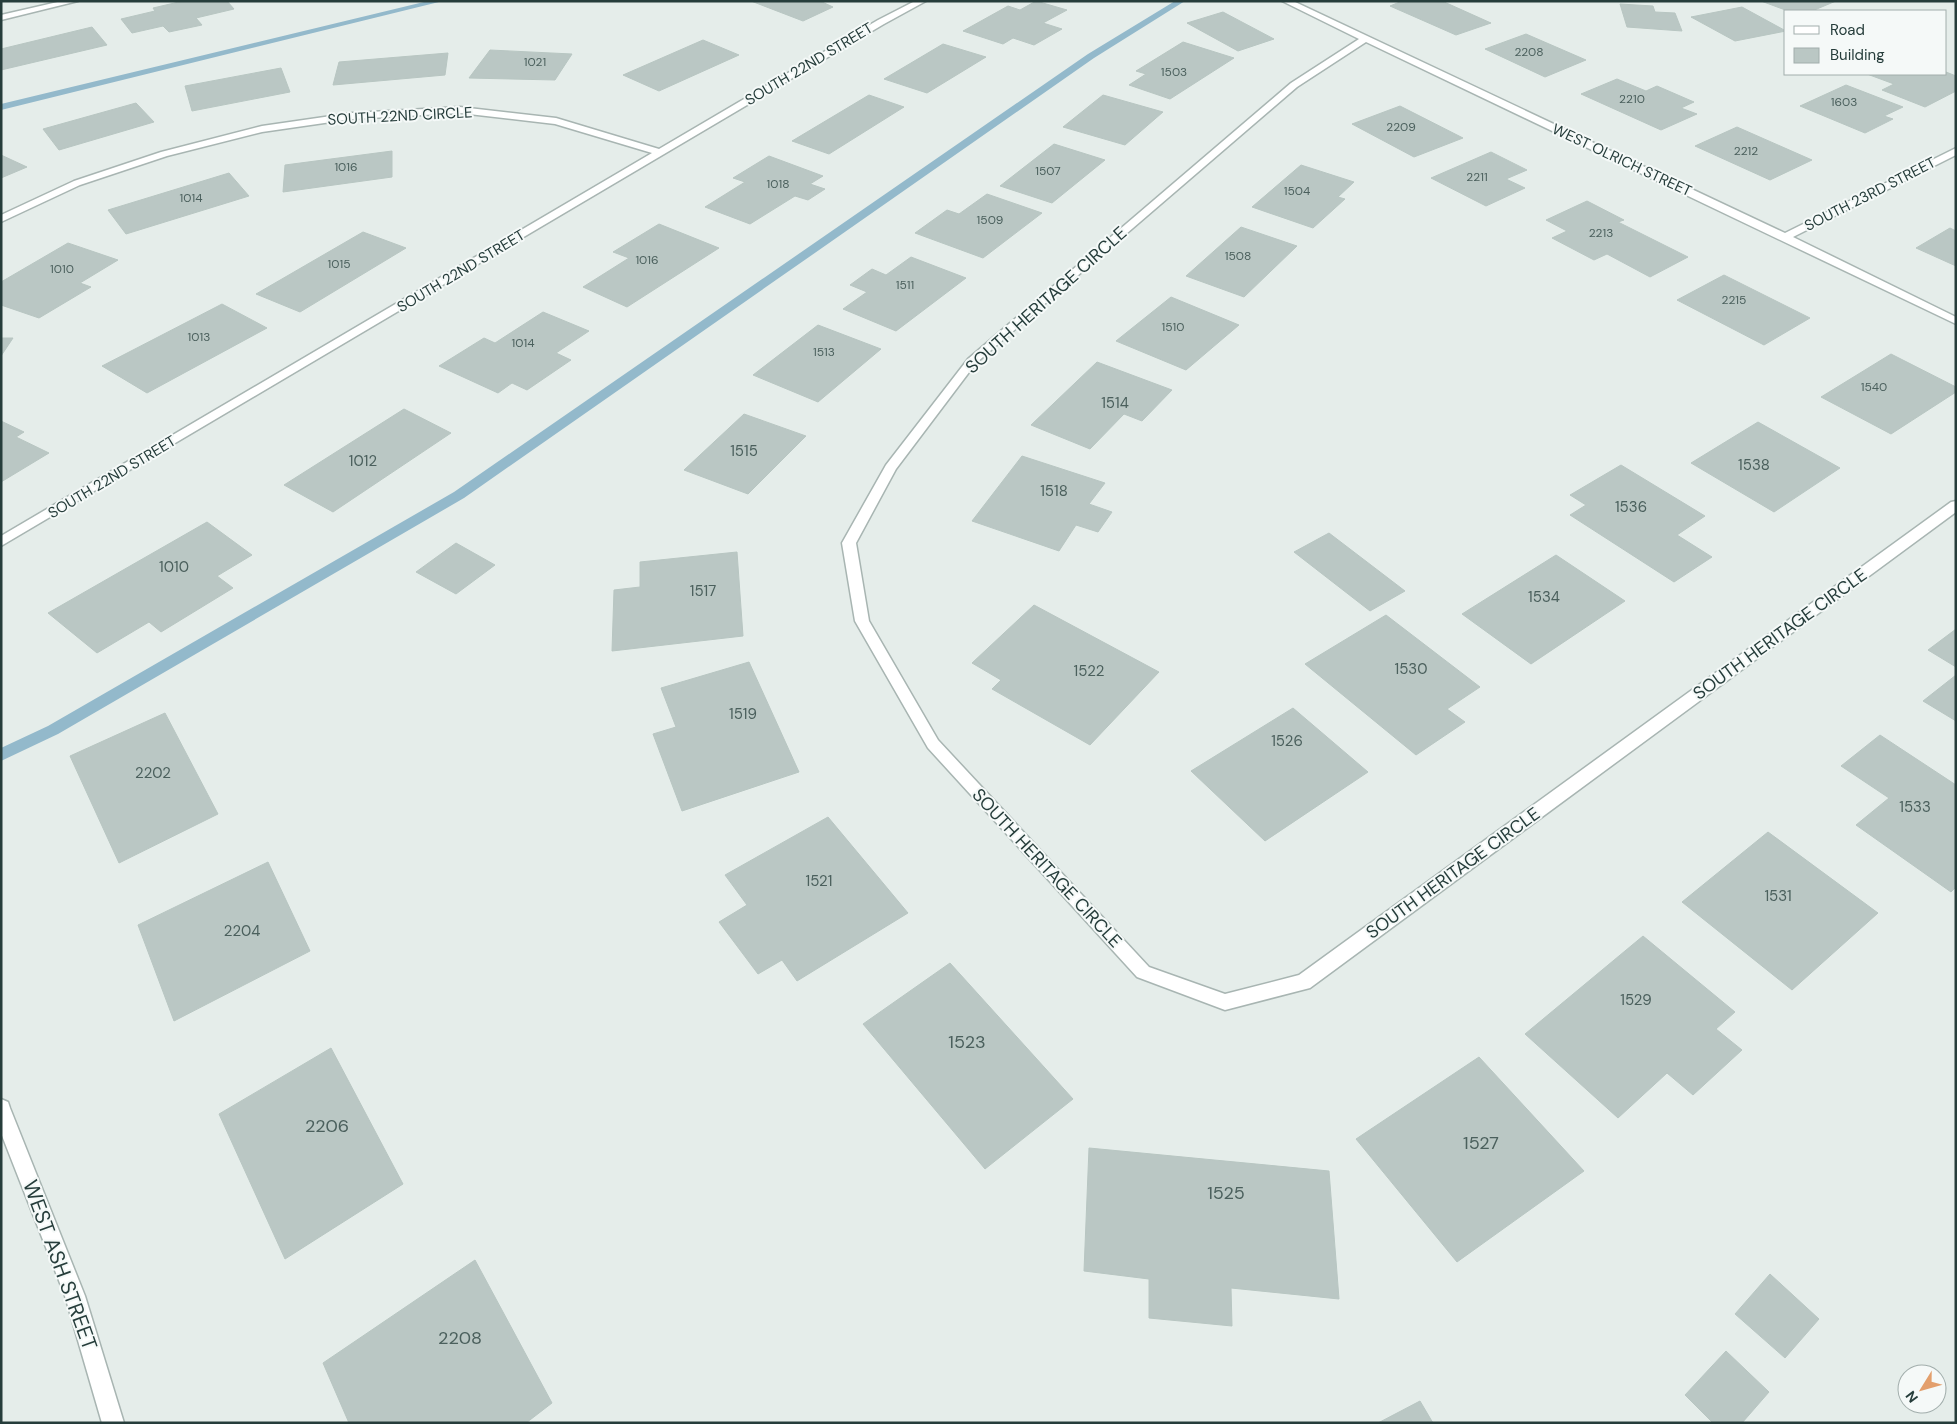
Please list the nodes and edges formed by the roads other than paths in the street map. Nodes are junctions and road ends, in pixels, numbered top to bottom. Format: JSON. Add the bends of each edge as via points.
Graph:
{"nodes":[{"id":1,"x":74,"y":1,"type":"edge"},
{"id":2,"x":922,"y":1,"type":"edge"},
{"id":3,"x":1286,"y":1,"type":"edge"},
{"id":4,"x":1,"y":18,"type":"edge"},
{"id":5,"x":1365,"y":39,"type":"junction"},
{"id":6,"x":1956,"y":151,"type":"edge"},
{"id":7,"x":661,"y":153,"type":"junction"},
{"id":8,"x":1,"y":219,"type":"edge"},
{"id":9,"x":1785,"y":237,"type":"junction"},
{"id":10,"x":1956,"y":321,"type":"edge"},
{"id":11,"x":1956,"y":505,"type":"edge"},
{"id":12,"x":1,"y":542,"type":"edge"},
{"id":13,"x":1,"y":1108,"type":"edge"},
{"id":14,"x":113,"y":1423,"type":"edge"}],
"edges":[{"from":1,"to":4,"type":"street"},
{"from":2,"to":7,"type":"street","name":"SOUTH 22ND STREET"},
{"from":3,"to":5,"type":"street","name":"WEST OLRICH STREET"},
{"from":5,"to":9,"type":"street","name":"WEST OLRICH STREET"},
{"from":5,"to":11,"type":"street","name":"SOUTH HERITAGE CIRCLE","via":[[1294,85],[972,362],[890,468],[850,543],[862,621],[932,744],[1143,972],[1225,1002],[1304,982]]},
{"from":6,"to":9,"type":"street","name":"SOUTH 23RD STREET"},
{"from":7,"to":8,"type":"street","name":"SOUTH 22ND CIRCLE","via":[[556,121],[460,110],[352,116],[262,129],[164,154],[77,183]]},
{"from":7,"to":12,"type":"street","name":"SOUTH 22ND STREET"},
{"from":9,"to":10,"type":"street","name":"WEST OLRICH STREET"},
{"from":13,"to":14,"type":"street","name":"WEST ASH STREET","via":[[75,1296]]}]}
